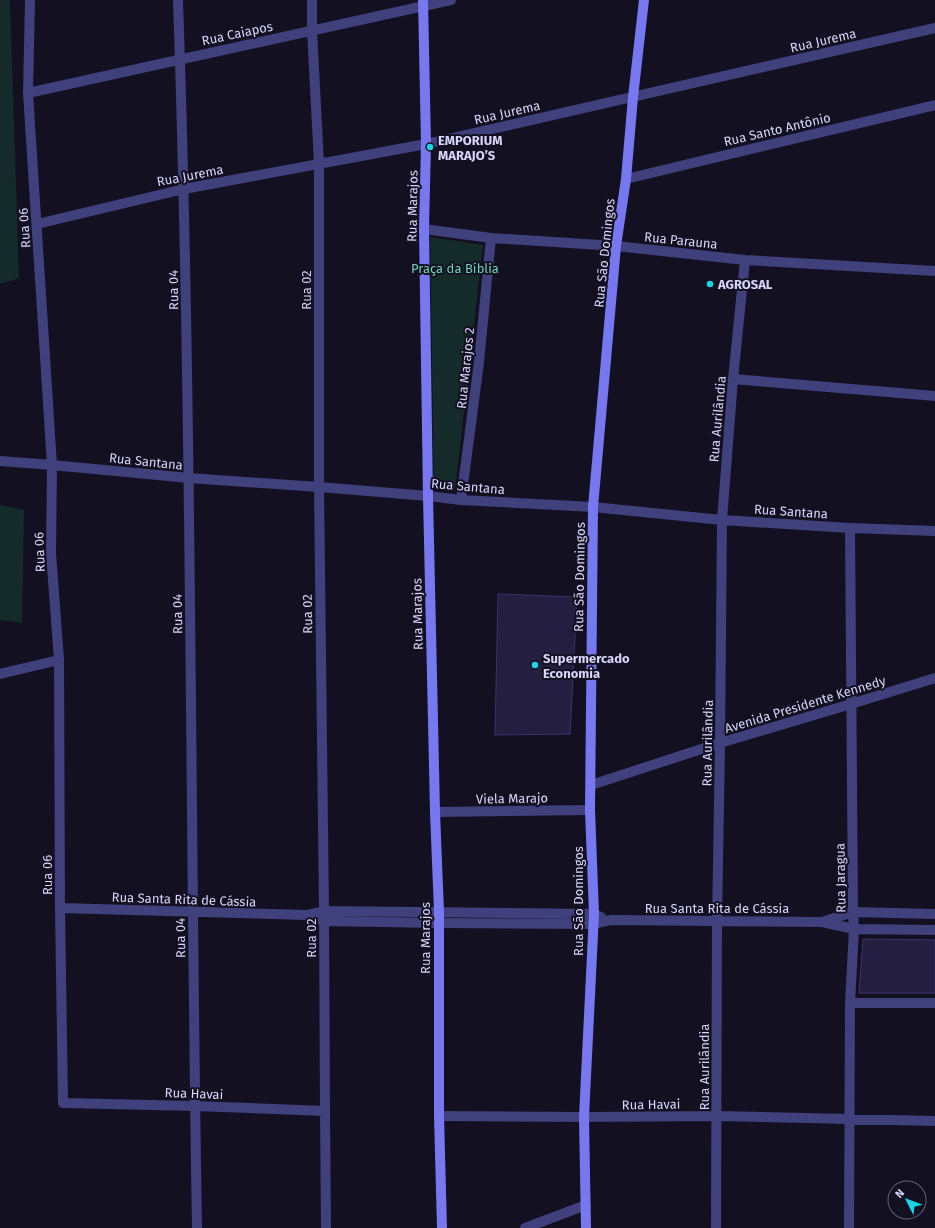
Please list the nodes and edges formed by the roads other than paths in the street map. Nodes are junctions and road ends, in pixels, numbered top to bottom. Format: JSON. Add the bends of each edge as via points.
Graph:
{"nodes":[{"id":1,"x":30,"y":0,"type":"edge"},
{"id":2,"x":178,"y":0,"type":"edge"},
{"id":3,"x":312,"y":0,"type":"edge"},
{"id":4,"x":451,"y":0,"type":"edge"},
{"id":5,"x":644,"y":0,"type":"edge"},
{"id":6,"x":424,"y":3,"type":"edge"},
{"id":7,"x":935,"y":28,"type":"edge"},
{"id":8,"x":312,"y":30,"type":"junction"},
{"id":9,"x":180,"y":59,"type":"junction"},
{"id":10,"x":28,"y":92,"type":"junction"},
{"id":11,"x":633,"y":97,"type":"junction"},
{"id":12,"x":935,"y":105,"type":"edge"},
{"id":13,"x":426,"y":144,"type":"junction"},
{"id":14,"x":319,"y":164,"type":"junction"},
{"id":15,"x":626,"y":179,"type":"junction"},
{"id":16,"x":184,"y":189,"type":"junction"},
{"id":17,"x":37,"y":224,"type":"junction"},
{"id":18,"x":424,"y":229,"type":"junction"},
{"id":19,"x":491,"y":238,"type":"junction"},
{"id":20,"x":616,"y":246,"type":"junction"},
{"id":21,"x":745,"y":260,"type":"junction"},
{"id":22,"x":935,"y":271,"type":"edge"},
{"id":23,"x":733,"y":379,"type":"junction"},
{"id":24,"x":935,"y":396,"type":"edge"},
{"id":25,"x":0,"y":461,"type":"edge"},
{"id":26,"x":52,"y":465,"type":"junction"},
{"id":27,"x":189,"y":478,"type":"junction"},
{"id":28,"x":319,"y":487,"type":"junction"},
{"id":29,"x":428,"y":496,"type":"junction"},
{"id":30,"x":461,"y":500,"type":"junction"},
{"id":31,"x":593,"y":507,"type":"junction"},
{"id":32,"x":722,"y":520,"type":"junction"},
{"id":33,"x":850,"y":528,"type":"junction"},
{"id":34,"x":935,"y":531,"type":"edge"},
{"id":35,"x":59,"y":660,"type":"junction"},
{"id":36,"x":0,"y":674,"type":"edge"},
{"id":37,"x":935,"y":678,"type":"edge"},
{"id":38,"x":851,"y":704,"type":"junction"},
{"id":39,"x":720,"y":743,"type":"junction"},
{"id":40,"x":591,"y":785,"type":"junction"},
{"id":41,"x":590,"y":810,"type":"junction"},
{"id":42,"x":435,"y":812,"type":"junction"},
{"id":43,"x":60,"y":908,"type":"junction"},
{"id":44,"x":193,"y":912,"type":"junction"},
{"id":45,"x":438,"y":912,"type":"junction"},
{"id":46,"x":853,"y":912,"type":"junction"},
{"id":47,"x":935,"y":914,"type":"edge"},
{"id":48,"x":324,"y":916,"type":"junction"},
{"id":49,"x":593,"y":919,"type":"junction"},
{"id":50,"x":717,"y":921,"type":"junction"},
{"id":51,"x":822,"y":922,"type":"junction"},
{"id":52,"x":438,"y":923,"type":"junction"},
{"id":53,"x":854,"y":929,"type":"junction"},
{"id":54,"x":935,"y":930,"type":"edge"},
{"id":55,"x":850,"y":1003,"type":"junction"},
{"id":56,"x":935,"y":1003,"type":"edge"},
{"id":57,"x":63,"y":1103,"type":"joint"},
{"id":58,"x":195,"y":1106,"type":"junction"},
{"id":59,"x":324,"y":1112,"type":"junction"},
{"id":60,"x":439,"y":1116,"type":"junction"},
{"id":61,"x":717,"y":1116,"type":"junction"},
{"id":62,"x":584,"y":1117,"type":"junction"},
{"id":63,"x":850,"y":1119,"type":"junction"},
{"id":64,"x":935,"y":1121,"type":"edge"},
{"id":65,"x":586,"y":1205,"type":"junction"},
{"id":66,"x":197,"y":1228,"type":"edge"},
{"id":67,"x":326,"y":1228,"type":"edge"},
{"id":68,"x":442,"y":1228,"type":"edge"},
{"id":69,"x":525,"y":1228,"type":"edge"},
{"id":70,"x":586,"y":1228,"type":"edge"},
{"id":71,"x":716,"y":1228,"type":"edge"},
{"id":72,"x":849,"y":1228,"type":"edge"}],
"edges":[{"from":1,"to":10,"type":"street","name":"Rua 06"},
{"from":2,"to":9,"type":"street","name":"Rua 04"},
{"from":3,"to":8,"type":"street","name":"Rua 02"},
{"from":4,"to":6,"type":"street","name":"Rua Caiapos"},
{"from":5,"to":11,"type":"street","name":"Rua São Domingos"},
{"from":6,"to":8,"type":"street","name":"Rua Caiapos"},
{"from":6,"to":13,"type":"street","name":"Rua Marajos"},
{"from":7,"to":11,"type":"street","name":"Rua Jurema"},
{"from":8,"to":9,"type":"street","name":"Rua Caiapos"},
{"from":8,"to":14,"type":"street","name":"Rua 02"},
{"from":9,"to":10,"type":"street","name":"Rua Caiapos"},
{"from":9,"to":16,"type":"street","name":"Rua 04"},
{"from":10,"to":17,"type":"street","name":"Rua 06"},
{"from":11,"to":13,"type":"street","name":"Rua Jurema"},
{"from":11,"to":15,"type":"street","name":"Rua São Domingos"},
{"from":12,"to":15,"type":"street","name":"Rua Santo Antônio"},
{"from":13,"to":14,"type":"street","name":"Rua Jurema"},
{"from":13,"to":18,"type":"street","name":"Rua Marajos"},
{"from":14,"to":16,"type":"street","name":"Rua Jurema"},
{"from":14,"to":28,"type":"street","name":"Rua 02"},
{"from":15,"to":20,"type":"street","name":"Rua São Domingos"},
{"from":16,"to":17,"type":"street","name":"Rua Jurema"},
{"from":16,"to":27,"type":"street","name":"Rua 04"},
{"from":17,"to":26,"type":"street","name":"Rua 06"},
{"from":18,"to":19,"type":"street","name":"Rua Parauna"},
{"from":18,"to":29,"type":"street","name":"Rua Marajos"},
{"from":19,"to":20,"type":"street","name":"Rua Parauna"},
{"from":19,"to":30,"type":"street","name":"Rua Marajos 2","via":[[479,362]]},
{"from":20,"to":21,"type":"street","name":"Rua Parauna"},
{"from":20,"to":31,"type":"street","name":"Rua São Domingos"},
{"from":21,"to":22,"type":"street","name":"Rua Parauna"},
{"from":21,"to":23,"type":"street","name":"Rua Aurilândia"},
{"from":23,"to":24,"type":"street"},
{"from":23,"to":32,"type":"street","name":"Rua Aurilândia"},
{"from":25,"to":26,"type":"street","name":"Rua Santana"},
{"from":26,"to":27,"type":"street","name":"Rua Santana"},
{"from":26,"to":35,"type":"street","name":"Rua 06","via":[[51,553]]},
{"from":27,"to":28,"type":"street","name":"Rua Santana"},
{"from":27,"to":44,"type":"street","name":"Rua 04"},
{"from":28,"to":29,"type":"street","name":"Rua Santana"},
{"from":28,"to":48,"type":"street","name":"Rua 02"},
{"from":29,"to":30,"type":"street","name":"Rua Santana"},
{"from":29,"to":42,"type":"street","name":"Rua Marajos"},
{"from":30,"to":31,"type":"street","name":"Rua Santana"},
{"from":31,"to":32,"type":"street","name":"Rua Santana"},
{"from":31,"to":40,"type":"street","name":"Rua São Domingos"},
{"from":32,"to":33,"type":"street","name":"Rua Santana"},
{"from":32,"to":39,"type":"street","name":"Rua Aurilândia"},
{"from":33,"to":34,"type":"street","name":"Rua Santana"},
{"from":33,"to":38,"type":"street","name":"Rua Jaragua"},
{"from":35,"to":36,"type":"street"},
{"from":35,"to":43,"type":"street","name":"Rua 06"},
{"from":37,"to":38,"type":"street","name":"Avenida Presidente Kennedy"},
{"from":38,"to":39,"type":"street","name":"Avenida Presidente Kennedy"},
{"from":38,"to":46,"type":"street","name":"Rua Jaragua"},
{"from":39,"to":40,"type":"street","name":"Avenida Presidente Kennedy"},
{"from":39,"to":50,"type":"street","name":"Rua Aurilândia"},
{"from":40,"to":41,"type":"street","name":"Rua São Domingos"},
{"from":41,"to":42,"type":"street","name":"Viela Marajo"},
{"from":41,"to":49,"type":"street","name":"Rua São Domingos"},
{"from":42,"to":45,"type":"street","name":"Rua Marajos"},
{"from":43,"to":44,"type":"street","name":"Rua Santa Rita de Cássia"},
{"from":43,"to":57,"type":"street","name":"Rua 06"},
{"from":44,"to":48,"type":"street","name":"Rua Santa Rita de Cássia"},
{"from":44,"to":58,"type":"street","name":"Rua 04"},
{"from":45,"to":48,"type":"street","name":"Rua Santa Rita de Cássia"},
{"from":45,"to":49,"type":"street","name":"Rua Santa Rita de Cássia"},
{"from":45,"to":52,"type":"street","name":"Rua Marajos"},
{"from":46,"to":47,"type":"street","name":"Rua Santa Rita de Cássia"},
{"from":46,"to":51,"type":"street","name":"Rua Santa Rita de Cássia"},
{"from":46,"to":53,"type":"street","name":"Rua Jaragua"},
{"from":48,"to":52,"type":"street","name":"Rua Santa Rita de Cássia"},
{"from":48,"to":59,"type":"street","name":"Rua 02"},
{"from":49,"to":50,"type":"street","name":"Rua Santa Rita de Cássia"},
{"from":49,"to":52,"type":"street","name":"Rua Santa Rita de Cássia"},
{"from":49,"to":62,"type":"street","name":"Rua São Domingos"},
{"from":50,"to":51,"type":"street","name":"Rua Santa Rita de Cássia"},
{"from":50,"to":61,"type":"street","name":"Rua Aurilândia"},
{"from":51,"to":53,"type":"street","name":"Rua Santa Rita de Cássia"},
{"from":52,"to":60,"type":"street","name":"Rua Marajos"},
{"from":53,"to":54,"type":"street","name":"Rua Santa Rita de Cássia"},
{"from":53,"to":55,"type":"street","name":"Rua Jaragua"},
{"from":55,"to":56,"type":"street"},
{"from":55,"to":63,"type":"street","name":"Rua Jaragua"},
{"from":57,"to":58,"type":"street","name":"Rua Havai"},
{"from":58,"to":59,"type":"street","name":"Rua Havai"},
{"from":58,"to":66,"type":"street","name":"Rua 04"},
{"from":59,"to":67,"type":"street","name":"Rua 02"},
{"from":60,"to":62,"type":"street","name":"Rua Havai"},
{"from":60,"to":68,"type":"street","name":"Rua Marajos"},
{"from":61,"to":62,"type":"street","name":"Rua Havai"},
{"from":61,"to":63,"type":"street","name":"Rua Havai"},
{"from":61,"to":71,"type":"street","name":"Rua Aurilândia"},
{"from":62,"to":65,"type":"street","name":"Rua São Domingos"},
{"from":63,"to":64,"type":"street","name":"Rua Havai"},
{"from":63,"to":72,"type":"street","name":"Rua Jaragua"},
{"from":65,"to":69,"type":"street"},
{"from":65,"to":70,"type":"street","name":"Rua São Domingos"}]}
